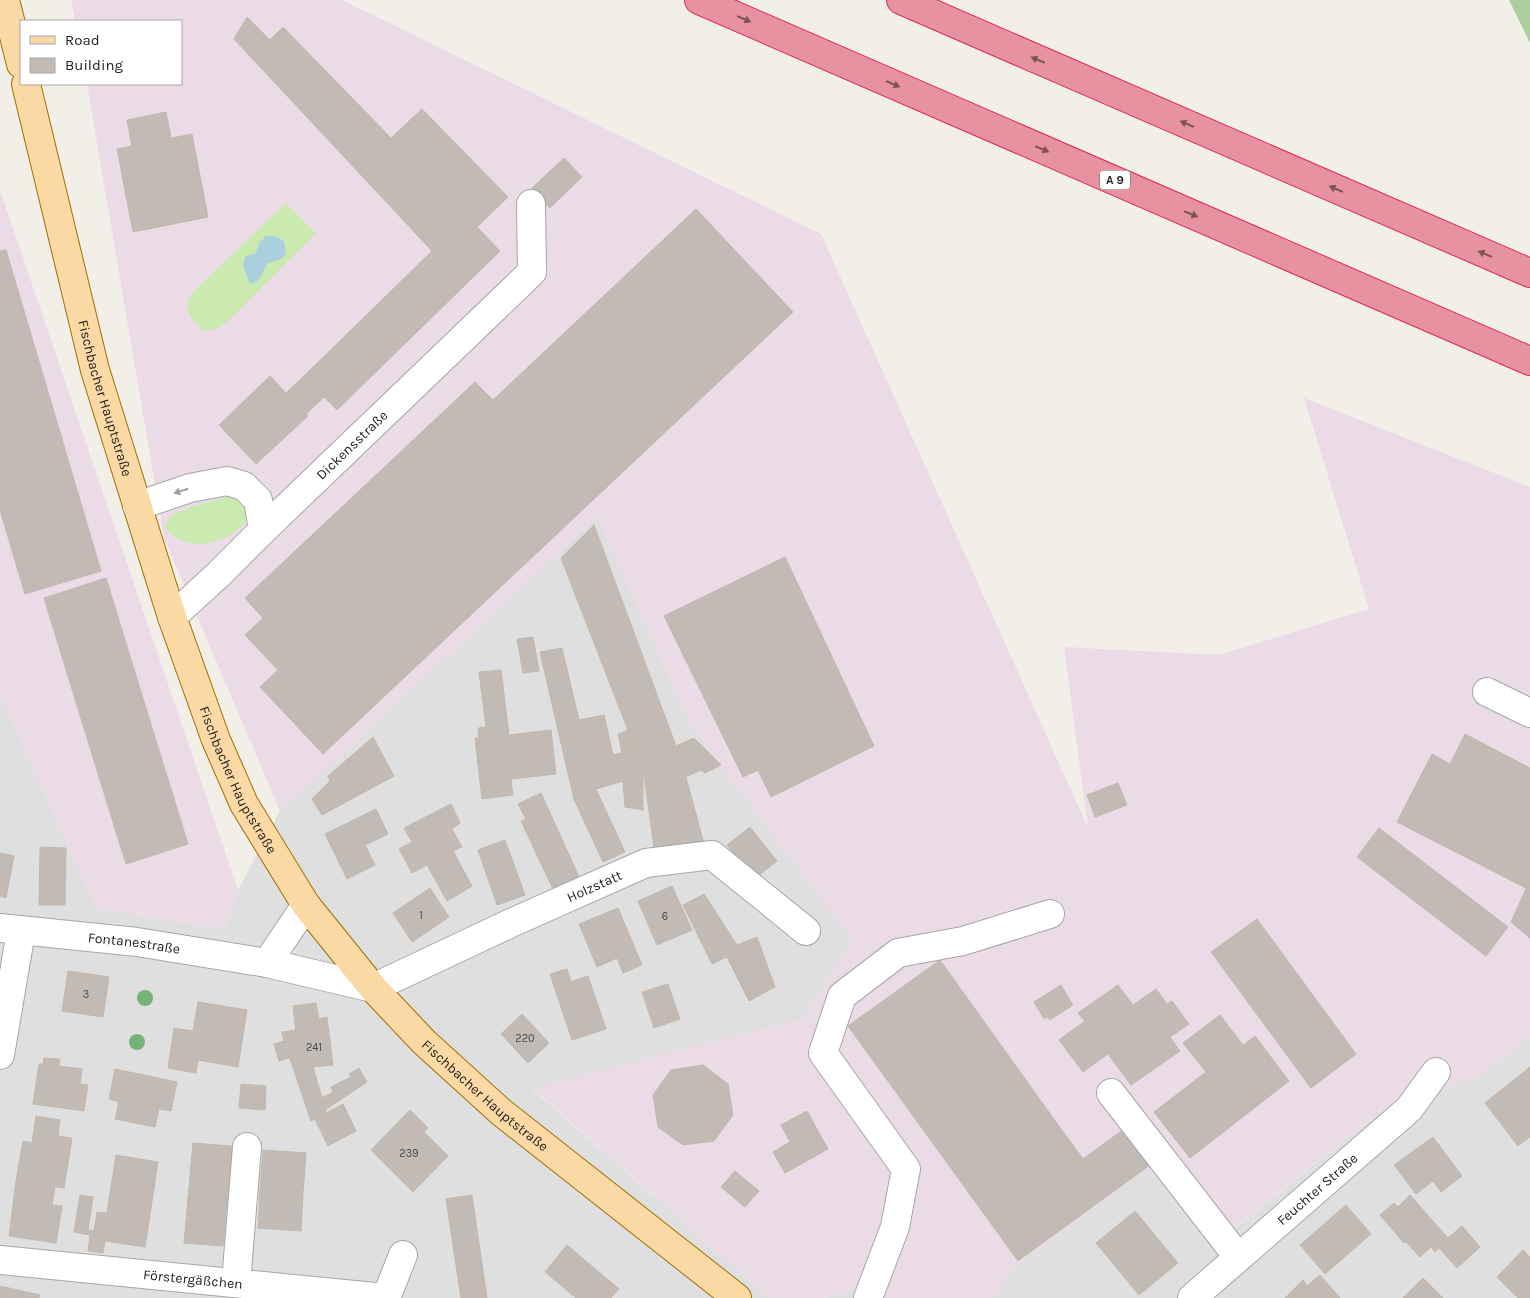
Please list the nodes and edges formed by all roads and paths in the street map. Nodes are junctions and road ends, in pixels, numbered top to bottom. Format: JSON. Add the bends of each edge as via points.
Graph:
{"nodes":[{"id":1,"x":5,"y":0,"type":"edge"},
{"id":2,"x":700,"y":0,"type":"edge"},
{"id":3,"x":901,"y":0,"type":"edge"},
{"id":4,"x":20,"y":60,"type":"edge"},
{"id":5,"x":26,"y":85,"type":"edge"},
{"id":6,"x":531,"y":204,"type":"dead end"},
{"id":7,"x":1530,"y":274,"type":"edge"},
{"id":8,"x":1530,"y":361,"type":"edge"},
{"id":9,"x":137,"y":506,"type":"junction"},
{"id":10,"x":263,"y":530,"type":"junction"},
{"id":11,"x":172,"y":618,"type":"junction"},
{"id":12,"x":1487,"y":692,"type":"dead end"},
{"id":13,"x":1530,"y":713,"type":"edge"},
{"id":14,"x":306,"y":905,"type":"junction"},
{"id":15,"x":1050,"y":914,"type":"dead end"},
{"id":16,"x":10,"y":929,"type":"edge"},
{"id":17,"x":806,"y":931,"type":"dead end"},
{"id":18,"x":267,"y":963,"type":"junction"},
{"id":19,"x":373,"y":988,"type":"junction"},
{"id":20,"x":0,"y":1055,"type":"edge"},
{"id":21,"x":1436,"y":1072,"type":"dead end"},
{"id":22,"x":1111,"y":1093,"type":"dead end"},
{"id":23,"x":247,"y":1147,"type":"dead end"},
{"id":24,"x":403,"y":1255,"type":"dead end"},
{"id":25,"x":1238,"y":1257,"type":"junction"},
{"id":26,"x":0,"y":1260,"type":"edge"},
{"id":27,"x":236,"y":1283,"type":"junction"},
{"id":28,"x":386,"y":1298,"type":"edge"},
{"id":29,"x":737,"y":1298,"type":"edge"},
{"id":30,"x":868,"y":1298,"type":"edge"},
{"id":31,"x":1192,"y":1298,"type":"edge"}],
"edges":[{"from":1,"to":4,"type":"main road"},
{"from":2,"to":8,"type":"highway","number":"A 9","one_way":true},
{"from":7,"to":3,"type":"highway","one_way":true},
{"from":5,"to":9,"type":"main road","name":"Fischbacher Hauptstraße","via":[[96,370]]},
{"from":6,"to":10,"type":"street","name":"Dickensstraße","via":[[532,272]]},
{"from":10,"to":9,"type":"street","one_way":true,"via":[[258,500],[244,486],[227,481],[190,488]]},
{"from":9,"to":11,"type":"main road","name":"Fischbacher Hauptstraße"},
{"from":10,"to":11,"type":"street","name":"Dickensstraße"},
{"from":11,"to":14,"type":"main road","name":"Fischbacher Hauptstraße","via":[[216,740],[244,804]]},
{"from":12,"to":13,"type":"street"},
{"from":14,"to":18,"type":"street"},
{"from":14,"to":19,"type":"main road","name":"Fischbacher Hauptstraße"},
{"from":15,"to":30,"type":"street","via":[[962,941],[898,953],[842,996],[823,1053],[906,1169],[895,1226]]},
{"from":16,"to":18,"type":"street","name":"Fontanestraße","via":[[137,942]]},
{"from":16,"to":20,"type":"street"},
{"from":17,"to":19,"type":"street","name":"Holzstatt","via":[[712,854],[646,863]]},
{"from":18,"to":19,"type":"street","name":"Fontanestraße"},
{"from":19,"to":29,"type":"main road","name":"Fischbacher Hauptstraße","via":[[424,1042],[501,1112]]},
{"from":21,"to":25,"type":"street","name":"Feuchter Straße","via":[[1409,1109]]},
{"from":22,"to":25,"type":"street"},
{"from":23,"to":27,"type":"street"},
{"from":24,"to":28,"type":"street","name":"Förstergäßchen"},
{"from":25,"to":31,"type":"street","name":"Feuchter Straße"},
{"from":26,"to":27,"type":"street","name":"Förstergäßchen"},
{"from":27,"to":28,"type":"street","name":"Förstergäßchen"}]}
